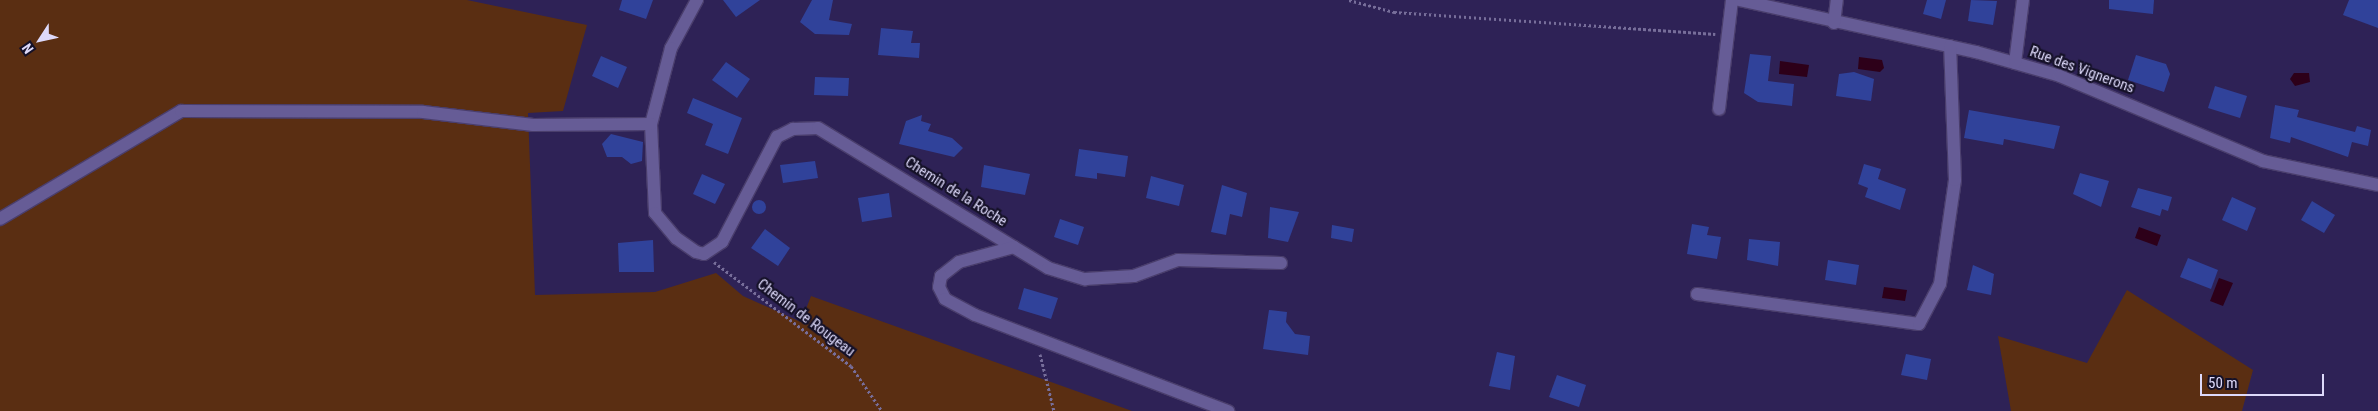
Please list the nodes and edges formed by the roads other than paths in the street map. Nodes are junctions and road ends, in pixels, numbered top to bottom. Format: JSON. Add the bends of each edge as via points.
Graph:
{"nodes":[{"id":1,"x":697,"y":0,"type":"edge"},
{"id":2,"x":1732,"y":0,"type":"edge"},
{"id":3,"x":1739,"y":0,"type":"edge"},
{"id":4,"x":1837,"y":0,"type":"edge"},
{"id":5,"x":2023,"y":0,"type":"edge"},
{"id":6,"x":1834,"y":22,"type":"junction"},
{"id":7,"x":1950,"y":46,"type":"junction"},
{"id":8,"x":2015,"y":63,"type":"junction"},
{"id":9,"x":1719,"y":109,"type":"dead end"},
{"id":10,"x":651,"y":124,"type":"junction"},
{"id":11,"x":2378,"y":185,"type":"edge"},
{"id":12,"x":0,"y":219,"type":"edge"},
{"id":13,"x":1014,"y":247,"type":"junction"},
{"id":14,"x":1281,"y":263,"type":"dead end"},
{"id":15,"x":1697,"y":294,"type":"dead end"},
{"id":16,"x":1228,"y":411,"type":"edge"}],
"edges":[{"from":1,"to":10,"type":"street","via":[[671,48]]},
{"from":2,"to":9,"type":"street"},
{"from":3,"to":6,"type":"street","name":"Rue des Vignerons"},
{"from":4,"to":6,"type":"street"},
{"from":5,"to":8,"type":"street"},
{"from":6,"to":7,"type":"street","name":"Rue des Vignerons"},
{"from":7,"to":8,"type":"street","name":"Rue des Vignerons"},
{"from":7,"to":15,"type":"street","via":[[1955,180],[1940,284],[1919,324]]},
{"from":8,"to":11,"type":"street","name":"Rue des Vignerons","via":[[2060,76],[2263,161]]},
{"from":10,"to":12,"type":"street","via":[[533,125],[423,112],[181,111]]},
{"from":10,"to":13,"type":"street","name":"Chemin de la Roche","via":[[655,213],[676,238],[704,254],[722,242],[777,137],[801,128],[818,128],[840,138]]},
{"from":13,"to":14,"type":"street","via":[[1048,268],[1085,279],[1134,276],[1178,260]]},
{"from":13,"to":16,"type":"street","name":"Chemin de la Roche","via":[[958,262],[942,276],[939,287],[957,306]]}]}
